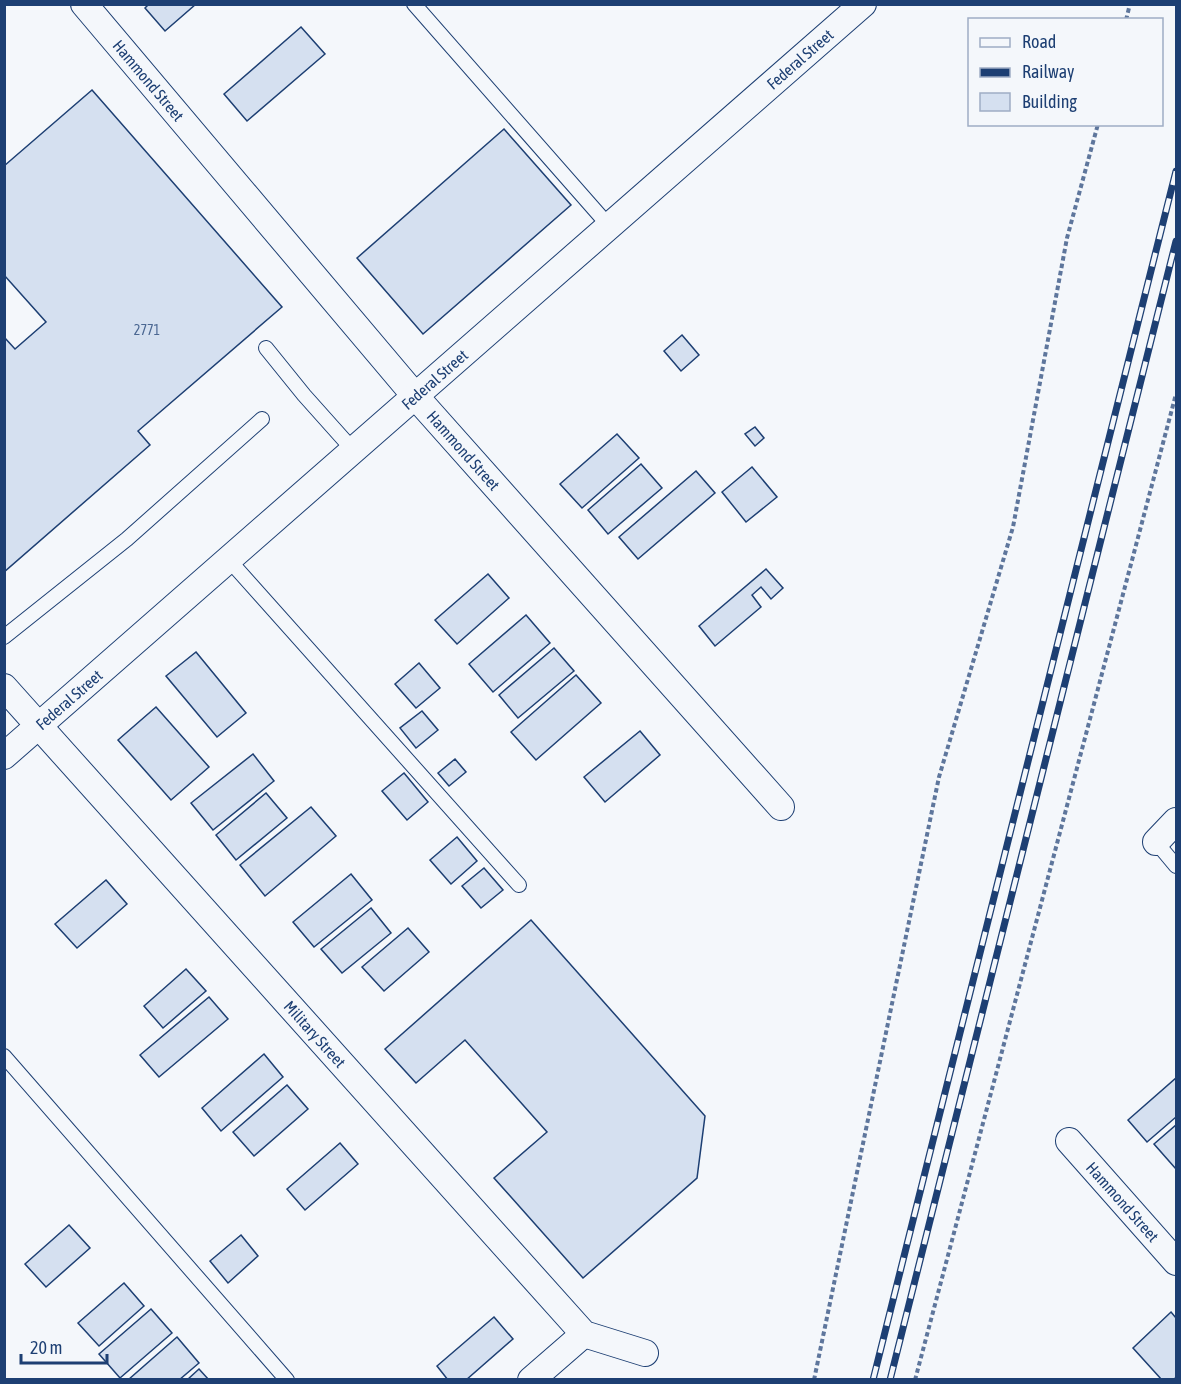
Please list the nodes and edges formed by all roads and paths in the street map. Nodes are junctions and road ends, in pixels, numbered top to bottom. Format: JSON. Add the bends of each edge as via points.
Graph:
{"nodes":[{"id":1,"x":84,"y":4,"type":"edge"},
{"id":2,"x":414,"y":4,"type":"edge"},
{"id":3,"x":863,"y":4,"type":"edge"},
{"id":4,"x":1097,"y":126,"type":"edge"},
{"id":5,"x":609,"y":226,"type":"junction"},
{"id":6,"x":266,"y":348,"type":"dead end"},
{"id":7,"x":1176,"y":394,"type":"edge"},
{"id":8,"x":416,"y":397,"type":"junction"},
{"id":9,"x":262,"y":419,"type":"dead end"},
{"id":10,"x":354,"y":450,"type":"junction"},
{"id":11,"x":229,"y":560,"type":"junction"},
{"id":12,"x":4,"y":637,"type":"edge"},
{"id":13,"x":4,"y":687,"type":"edge"},
{"id":14,"x":39,"y":726,"type":"junction"},
{"id":15,"x":4,"y":756,"type":"edge"},
{"id":16,"x":781,"y":807,"type":"dead end"},
{"id":17,"x":1176,"y":821,"type":"edge"},
{"id":18,"x":1156,"y":842,"type":"joint"},
{"id":19,"x":1176,"y":866,"type":"edge"},
{"id":20,"x":519,"y":885,"type":"dead end"},
{"id":21,"x":4,"y":1056,"type":"edge"},
{"id":22,"x":1069,"y":1141,"type":"dead end"},
{"id":23,"x":1176,"y":1262,"type":"edge"},
{"id":24,"x":584,"y":1334,"type":"junction"},
{"id":25,"x":645,"y":1353,"type":"dead end"},
{"id":26,"x":287,"y":1380,"type":"edge"},
{"id":27,"x":531,"y":1380,"type":"edge"},
{"id":28,"x":814,"y":1380,"type":"edge"},
{"id":29,"x":915,"y":1380,"type":"edge"}],
"edges":[{"from":1,"to":8,"type":"street","name":"Hammond Street"},
{"from":2,"to":5,"type":"lane"},
{"from":3,"to":5,"type":"street","name":"Federal Street"},
{"from":4,"to":28,"type":"path","via":[[1068,238],[1013,527],[939,777]]},
{"from":5,"to":8,"type":"street","name":"Federal Street"},
{"from":6,"to":10,"type":"lane"},
{"from":7,"to":29,"type":"path"},
{"from":8,"to":10,"type":"street","name":"Federal Street"},
{"from":8,"to":16,"type":"street","name":"Hammond Street"},
{"from":9,"to":12,"type":"lane","via":[[127,539]]},
{"from":10,"to":11,"type":"street","name":"Federal Street"},
{"from":11,"to":14,"type":"street","name":"Federal Street"},
{"from":11,"to":20,"type":"lane"},
{"from":13,"to":14,"type":"street","name":"Military Street"},
{"from":14,"to":15,"type":"street","name":"Federal Street"},
{"from":14,"to":24,"type":"street","name":"Military Street"},
{"from":17,"to":18,"type":"street"},
{"from":18,"to":19,"type":"lane"},
{"from":21,"to":26,"type":"lane"},
{"from":22,"to":23,"type":"street","name":"Hammond Street"},
{"from":24,"to":25,"type":"street"},
{"from":24,"to":27,"type":"street"}]}
